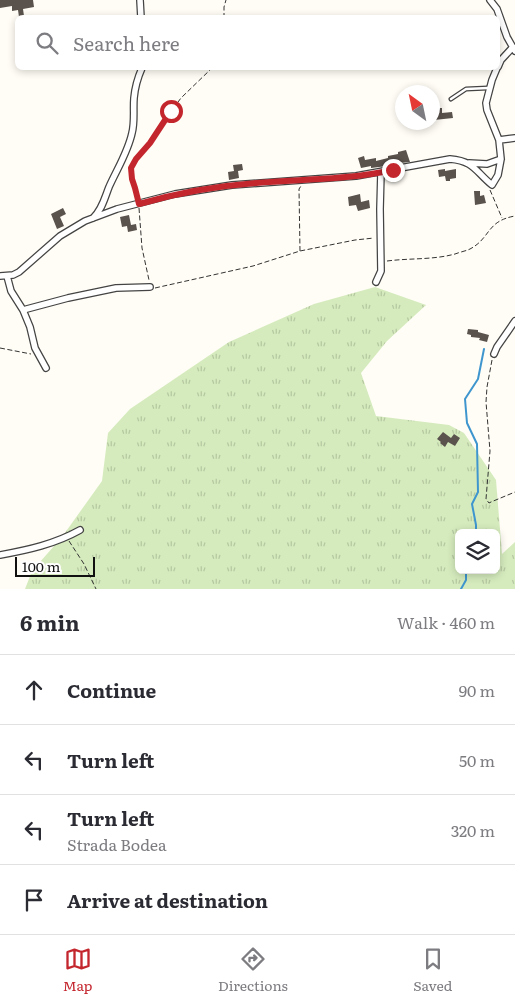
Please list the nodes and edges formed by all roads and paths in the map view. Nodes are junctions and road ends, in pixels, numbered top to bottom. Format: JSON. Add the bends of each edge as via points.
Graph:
{"nodes":[{"id":1,"x":140,"y":0,"type":"edge"},
{"id":2,"x":226,"y":0,"type":"edge"},
{"id":3,"x":490,"y":0,"type":"edge"},
{"id":4,"x":141,"y":15,"type":"edge"},
{"id":5,"x":224,"y":15,"type":"edge"},
{"id":6,"x":499,"y":15,"type":"edge"},
{"id":7,"x":500,"y":17,"type":"edge"},
{"id":8,"x":514,"y":49,"type":"edge"},
{"id":9,"x":500,"y":62,"type":"edge"},
{"id":10,"x":141,"y":70,"type":"edge"},
{"id":11,"x":210,"y":70,"type":"edge"},
{"id":12,"x":496,"y":70,"type":"edge"},
{"id":13,"x":490,"y":88,"type":"junction"},
{"id":14,"x":451,"y":99,"type":"dead end"},
{"id":15,"x":515,"y":138,"type":"edge"},
{"id":16,"x":500,"y":140,"type":"junction"},
{"id":17,"x":501,"y":160,"type":"junction"},
{"id":18,"x":469,"y":163,"type":"junction"},
{"id":19,"x":381,"y":172,"type":"junction"},
{"id":20,"x":302,"y":180,"type":"junction"},
{"id":21,"x":492,"y":184,"type":"junction"},
{"id":22,"x":139,"y":204,"type":"junction"},
{"id":23,"x":515,"y":216,"type":"edge"},
{"id":24,"x":93,"y":218,"type":"junction"},
{"id":25,"x":503,"y":219,"type":"junction"},
{"id":26,"x":381,"y":237,"type":"junction"},
{"id":27,"x":300,"y":251,"type":"junction"},
{"id":28,"x":381,"y":262,"type":"junction"},
{"id":29,"x":0,"y":276,"type":"edge"},
{"id":30,"x":7,"y":276,"type":"junction"},
{"id":31,"x":376,"y":282,"type":"dead end"},
{"id":32,"x":150,"y":287,"type":"junction"},
{"id":33,"x":23,"y":310,"type":"junction"},
{"id":34,"x":515,"y":321,"type":"edge"},
{"id":35,"x":0,"y":348,"type":"edge"},
{"id":36,"x":494,"y":354,"type":"joint"},
{"id":37,"x":39,"y":355,"type":"junction"},
{"id":38,"x":46,"y":368,"type":"dead end"},
{"id":39,"x":515,"y":492,"type":"edge"},
{"id":40,"x":80,"y":530,"type":"dead end"},
{"id":41,"x":65,"y":537,"type":"junction"},
{"id":42,"x":0,"y":555,"type":"edge"},
{"id":43,"x":96,"y":589,"type":"edge"}],
"edges":[{"from":1,"to":4,"type":"street"},
{"from":2,"to":5,"type":"path"},
{"from":3,"to":6,"type":"street"},
{"from":7,"to":8,"type":"street"},
{"from":8,"to":9,"type":"street"},
{"from":10,"to":24,"type":"street","via":[[134,99],[133,132],[129,145]]},
{"from":11,"to":22,"type":"path","via":[[181,98],[131,168]]},
{"from":12,"to":13,"type":"street"},
{"from":13,"to":14,"type":"lane","via":[[466,89]]},
{"from":13,"to":16,"type":"street","via":[[487,110]]},
{"from":15,"to":16,"type":"street"},
{"from":16,"to":17,"type":"street"},
{"from":17,"to":18,"type":"street","via":[[487,164]]},
{"from":17,"to":21,"type":"street"},
{"from":18,"to":19,"type":"street","via":[[442,160]]},
{"from":18,"to":21,"type":"street"},
{"from":19,"to":20,"type":"street"},
{"from":19,"to":26,"type":"street"},
{"from":20,"to":22,"type":"street","via":[[208,188]]},
{"from":20,"to":27,"type":"path"},
{"from":21,"to":25,"type":"path","via":[[490,191]]},
{"from":22,"to":24,"type":"street"},
{"from":22,"to":32,"type":"path","via":[[142,248]]},
{"from":23,"to":25,"type":"path"},
{"from":24,"to":30,"type":"street","via":[[60,236],[19,272]]},
{"from":25,"to":28,"type":"path","via":[[469,250],[443,257]]},
{"from":26,"to":27,"type":"path"},
{"from":26,"to":28,"type":"street"},
{"from":27,"to":32,"type":"path","via":[[231,272],[155,289]]},
{"from":28,"to":31,"type":"street"},
{"from":29,"to":30,"type":"street"},
{"from":30,"to":33,"type":"street","via":[[11,291]]},
{"from":32,"to":33,"type":"street","via":[[116,288]]},
{"from":33,"to":37,"type":"street"},
{"from":34,"to":36,"type":"street"},
{"from":35,"to":37,"type":"path"},
{"from":36,"to":39,"type":"path","via":[[486,394],[490,451],[486,499],[489,503]]},
{"from":37,"to":38,"type":"street"},
{"from":40,"to":41,"type":"street"},
{"from":41,"to":42,"type":"street","via":[[39,548]]},
{"from":41,"to":43,"type":"path"}]}
